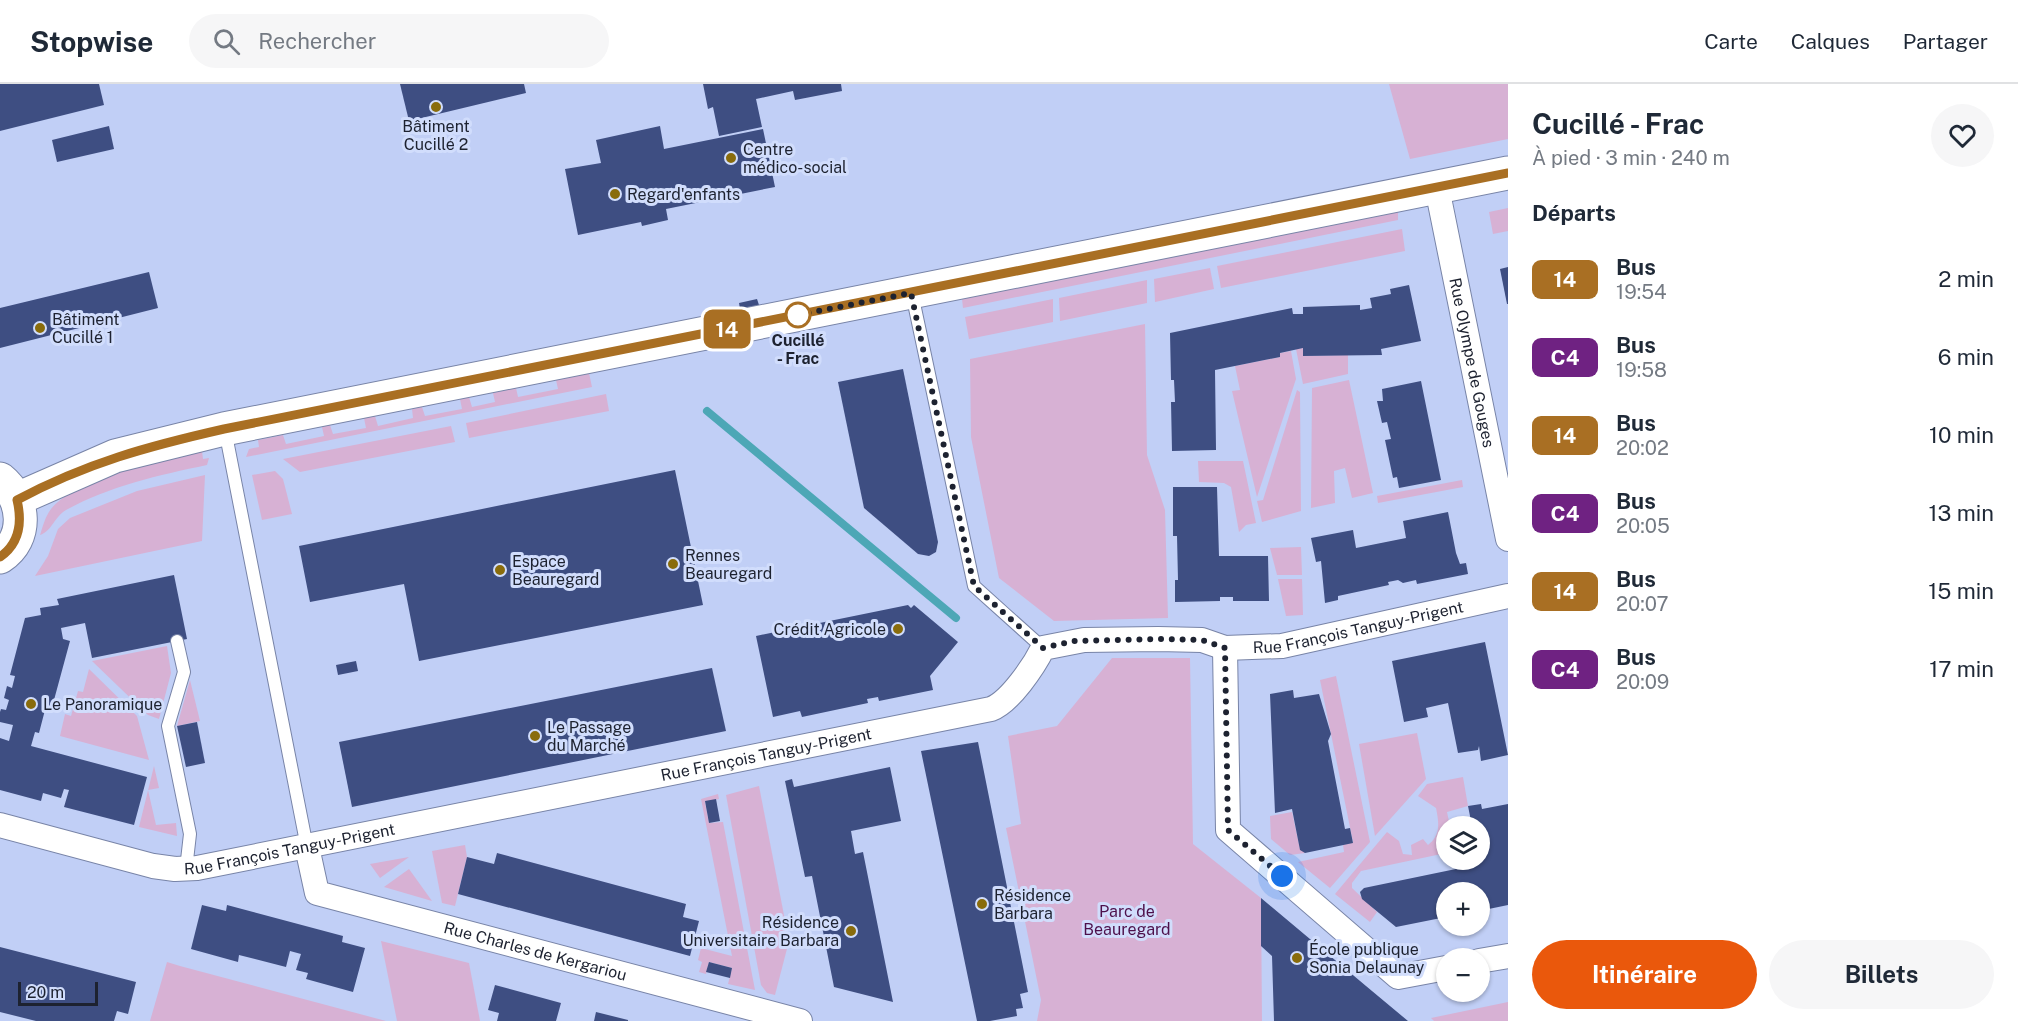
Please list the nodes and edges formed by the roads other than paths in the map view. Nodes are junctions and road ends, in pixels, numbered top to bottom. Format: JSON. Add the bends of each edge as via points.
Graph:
{"nodes":[{"id":1,"x":1508,"y":173,"type":"edge"},
{"id":2,"x":1437,"y":188,"type":"junction"},
{"id":3,"x":911,"y":293,"type":"junction"},
{"id":4,"x":224,"y":429,"type":"junction"},
{"id":5,"x":9,"y":489,"type":"edge"},
{"id":6,"x":1508,"y":538,"type":"edge"},
{"id":7,"x":0,"y":556,"type":"edge"},
{"id":8,"x":1508,"y":596,"type":"edge"},
{"id":9,"x":177,"y":641,"type":"dead end"},
{"id":10,"x":1043,"y":648,"type":"junction"},
{"id":11,"x":1225,"y":648,"type":"junction"},
{"id":12,"x":0,"y":825,"type":"edge"},
{"id":13,"x":307,"y":847,"type":"junction"},
{"id":14,"x":186,"y":869,"type":"junction"},
{"id":15,"x":1508,"y":956,"type":"edge"},
{"id":16,"x":1490,"y":959,"type":"edge"},
{"id":17,"x":1436,"y":970,"type":"edge"},
{"id":18,"x":800,"y":1021,"type":"edge"}],
"edges":[{"from":1,"to":2,"type":"street"},
{"from":2,"to":3,"type":"street"},
{"from":2,"to":6,"type":"street","name":"Rue Olympe de Gouges"},
{"from":3,"to":4,"type":"street"},
{"from":3,"to":10,"type":"lane","via":[[974,586]]},
{"from":4,"to":5,"type":"street","via":[[115,456]]},
{"from":4,"to":13,"type":"lane"},
{"from":5,"to":7,"type":"street","via":[[21,514],[20,528],[15,541]]},
{"from":8,"to":11,"type":"street","name":"Rue François Tanguy-Prigent","via":[[1282,646]]},
{"from":9,"to":14,"type":"lane","via":[[184,672],[168,726],[190,834]]},
{"from":10,"to":11,"type":"street","name":"Rue François Tanguy-Prigent","via":[[1074,641],[1158,639],[1202,640]]},
{"from":10,"to":13,"type":"street","name":"Rue François Tanguy-Prigent","via":[[1032,668],[991,709]]},
{"from":11,"to":17,"type":"street","via":[[1228,830],[1398,977]]},
{"from":12,"to":14,"type":"street","name":"Rue François Tanguy-Prigent","via":[[153,866]]},
{"from":13,"to":14,"type":"street","name":"Rue François Tanguy-Prigent"},
{"from":13,"to":18,"type":"street","name":"Rue Charles de Kergariou","via":[[317,893]]},
{"from":15,"to":16,"type":"street"}]}
